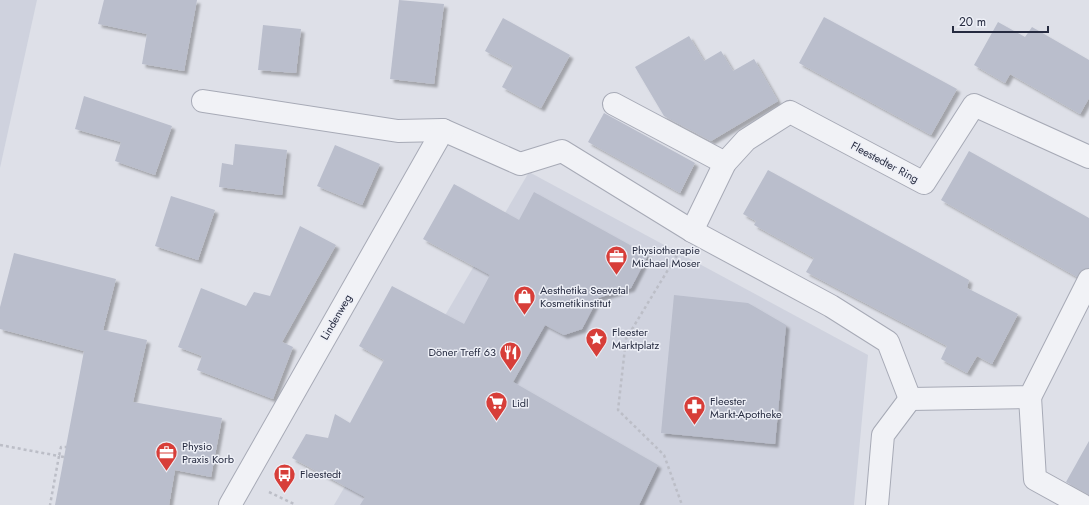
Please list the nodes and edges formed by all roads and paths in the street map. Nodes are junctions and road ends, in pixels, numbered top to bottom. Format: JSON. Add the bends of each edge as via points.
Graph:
{"nodes":[{"id":1,"x":203,"y":101,"type":"dead end"},
{"id":2,"x":614,"y":104,"type":"dead end"},
{"id":3,"x":443,"y":130,"type":"junction"},
{"id":4,"x":1089,"y":157,"type":"edge"},
{"id":5,"x":725,"y":163,"type":"junction"},
{"id":6,"x":692,"y":231,"type":"junction"},
{"id":7,"x":1089,"y":280,"type":"edge"},
{"id":8,"x":1030,"y":397,"type":"junction"},
{"id":9,"x":910,"y":399,"type":"junction"},
{"id":10,"x":0,"y":445,"type":"edge"},
{"id":11,"x":66,"y":447,"type":"dead end"},
{"id":12,"x":59,"y":456,"type":"junction"},
{"id":13,"x":64,"y":457,"type":"dead end"},
{"id":14,"x":50,"y":505,"type":"edge"},
{"id":15,"x":230,"y":505,"type":"edge"},
{"id":16,"x":682,"y":505,"type":"edge"},
{"id":17,"x":877,"y":505,"type":"edge"},
{"id":18,"x":1082,"y":505,"type":"edge"}],
"edges":[{"from":1,"to":3,"type":"street","via":[[398,131]]},
{"from":2,"to":5,"type":"street"},
{"from":3,"to":6,"type":"street","via":[[520,164],[562,151]]},
{"from":3,"to":15,"type":"street","name":"Lindenweg"},
{"from":4,"to":5,"type":"street","name":"Fleestedter Ring","via":[[974,105],[924,183],[790,112],[746,140]]},
{"from":5,"to":6,"type":"street","name":"Fleestedter Ring"},
{"from":6,"to":9,"type":"street","via":[[830,306],[888,342]]},
{"from":6,"to":16,"type":"path","via":[[626,339],[618,410],[664,454]]},
{"from":7,"to":8,"type":"street"},
{"from":8,"to":9,"type":"street"},
{"from":8,"to":18,"type":"street","via":[[1035,479]]},
{"from":9,"to":17,"type":"street","via":[[883,435]]},
{"from":10,"to":12,"type":"path"},
{"from":11,"to":12,"type":"path","via":[[61,447]]},
{"from":12,"to":13,"type":"path"},
{"from":12,"to":14,"type":"path"}]}
